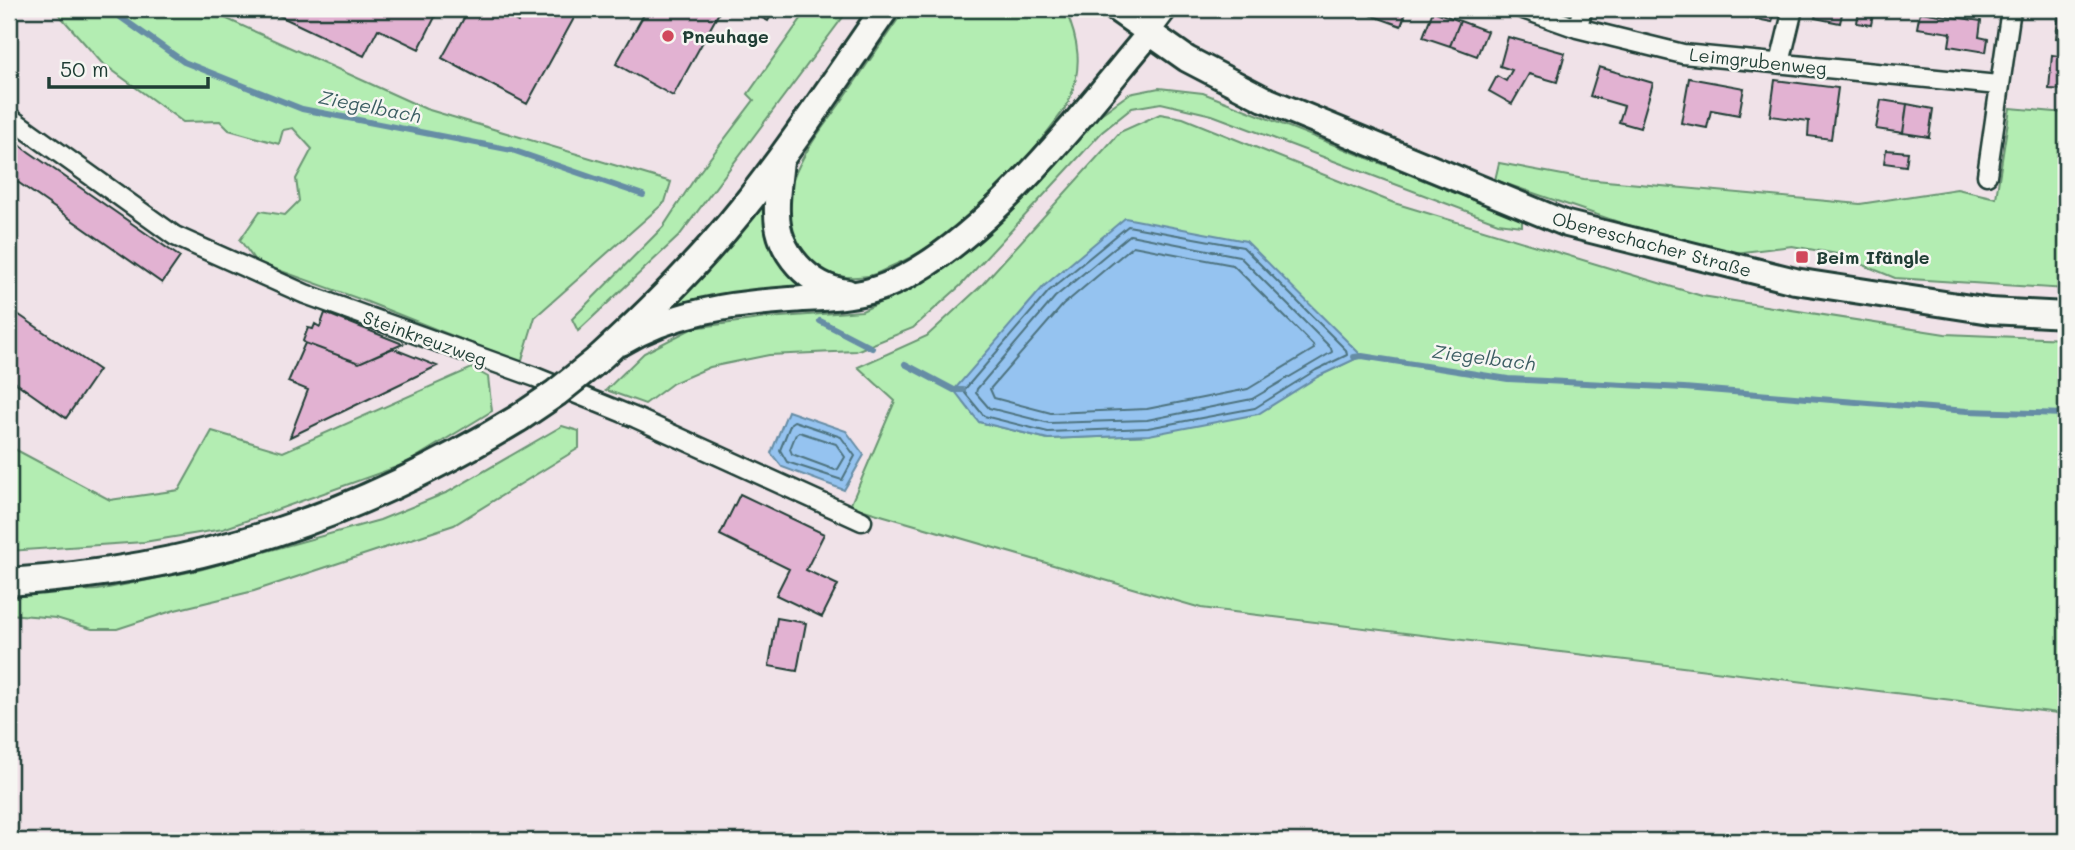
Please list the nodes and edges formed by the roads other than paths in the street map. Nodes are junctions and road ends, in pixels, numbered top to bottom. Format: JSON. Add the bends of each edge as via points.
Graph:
{"nodes":[{"id":1,"x":885,"y":9,"type":"edge"},
{"id":2,"x":1116,"y":9,"type":"edge"},
{"id":3,"x":1168,"y":9,"type":"edge"},
{"id":4,"x":1524,"y":9,"type":"edge"},
{"id":5,"x":1583,"y":9,"type":"edge"},
{"id":6,"x":1793,"y":9,"type":"edge"},
{"id":7,"x":2011,"y":9,"type":"edge"},
{"id":8,"x":1577,"y":28,"type":"junction"},
{"id":9,"x":1149,"y":34,"type":"junction"},
{"id":10,"x":1780,"y":63,"type":"junction"},
{"id":11,"x":1998,"y":85,"type":"junction"},
{"id":12,"x":9,"y":117,"type":"edge"},
{"id":13,"x":781,"y":158,"type":"junction"},
{"id":14,"x":1987,"y":175,"type":"dead end"},
{"id":15,"x":855,"y":293,"type":"junction"},
{"id":16,"x":2066,"y":315,"type":"edge"},
{"id":17,"x":599,"y":358,"type":"junction"},
{"id":18,"x":862,"y":522,"type":"dead end"},
{"id":19,"x":9,"y":582,"type":"edge"}],
"edges":[{"from":1,"to":13,"type":"main road"},
{"from":2,"to":9,"type":"main road","name":"Obereschacher Straße"},
{"from":3,"to":9,"type":"street"},
{"from":4,"to":8,"type":"street","name":"Leimgrubenweg"},
{"from":5,"to":8,"type":"street"},
{"from":6,"to":10,"type":"street"},
{"from":7,"to":11,"type":"street"},
{"from":8,"to":10,"type":"street","name":"Leimgrubenweg","via":[[1683,54]]},
{"from":9,"to":15,"type":"main road","via":[[984,218],[932,260],[898,280]]},
{"from":9,"to":16,"type":"main road","name":"Obereschacher Straße","via":[[1264,99],[1567,224],[1794,281],[1990,311]]},
{"from":10,"to":11,"type":"street","name":"Leimgrubenweg"},
{"from":11,"to":14,"type":"street"},
{"from":12,"to":18,"type":"street","name":"Steinkreuzweg","via":[[176,236],[304,294],[636,418]]},
{"from":13,"to":15,"type":"main road","via":[[777,213],[788,252],[816,281]]},
{"from":13,"to":17,"type":"main road","via":[[701,258]]},
{"from":15,"to":17,"type":"main road","via":[[698,312],[649,329]]},
{"from":17,"to":19,"type":"main road","bridge":true,"via":[[556,393],[472,447],[386,491],[322,517],[163,563]]}]}
